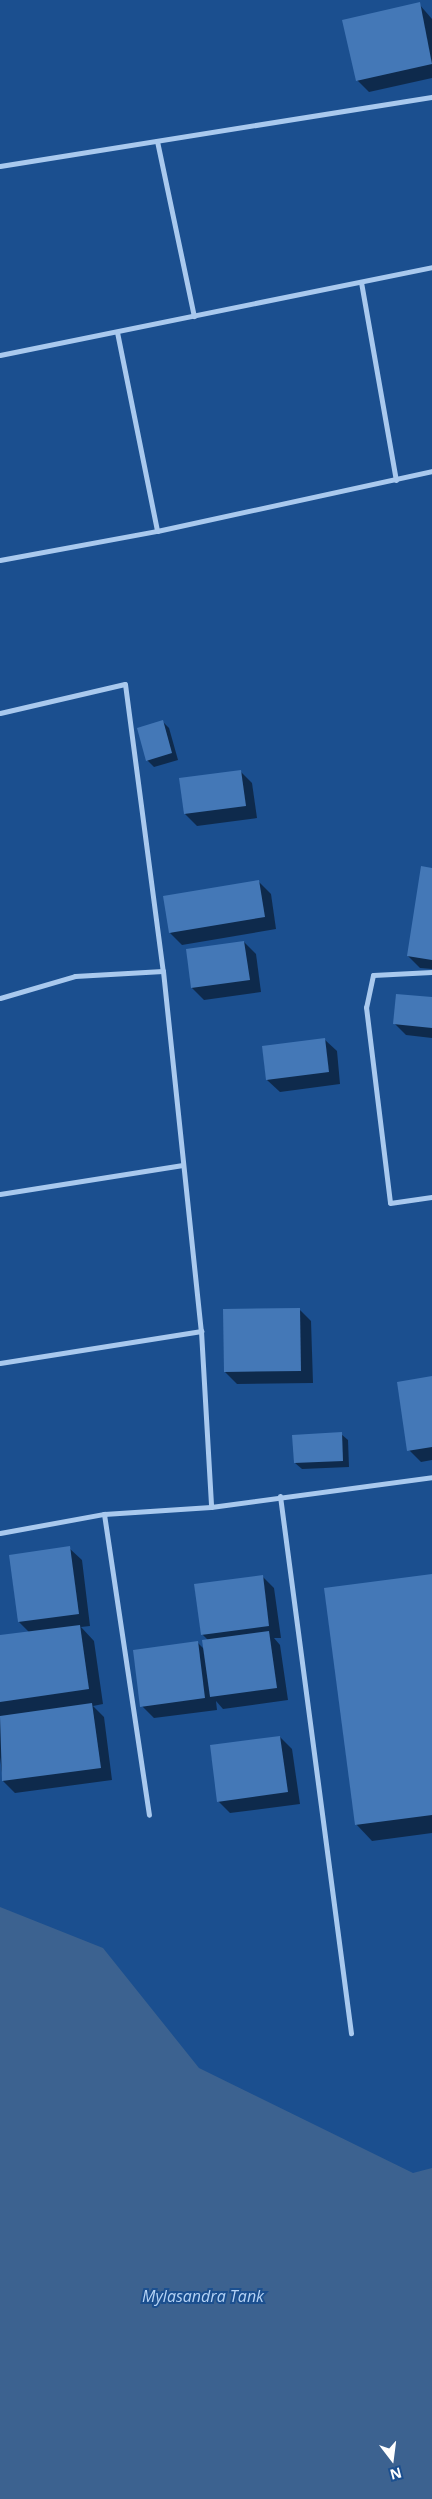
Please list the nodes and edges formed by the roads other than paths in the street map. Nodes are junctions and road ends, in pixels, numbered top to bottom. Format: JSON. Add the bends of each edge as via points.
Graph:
{"nodes":[{"id":1,"x":432,"y":97,"type":"edge"},
{"id":2,"x":157,"y":142,"type":"junction"},
{"id":3,"x":0,"y":166,"type":"edge"},
{"id":4,"x":432,"y":267,"type":"edge"},
{"id":5,"x":360,"y":282,"type":"junction"},
{"id":6,"x":194,"y":316,"type":"junction"},
{"id":7,"x":117,"y":332,"type":"junction"},
{"id":8,"x":0,"y":356,"type":"edge"},
{"id":9,"x":432,"y":471,"type":"edge"},
{"id":10,"x":396,"y":480,"type":"junction"},
{"id":11,"x":157,"y":532,"type":"junction"},
{"id":12,"x":0,"y":560,"type":"edge"},
{"id":13,"x":0,"y":713,"type":"edge"},
{"id":14,"x":163,"y":971,"type":"junction"},
{"id":15,"x":432,"y":972,"type":"edge"},
{"id":16,"x":0,"y":998,"type":"edge"},
{"id":17,"x":184,"y":1165,"type":"junction"},
{"id":18,"x":0,"y":1194,"type":"edge"},
{"id":19,"x":432,"y":1197,"type":"edge"},
{"id":20,"x":201,"y":1331,"type":"junction"},
{"id":21,"x":0,"y":1363,"type":"edge"},
{"id":22,"x":432,"y":1477,"type":"edge"},
{"id":23,"x":280,"y":1496,"type":"junction"},
{"id":24,"x":211,"y":1507,"type":"junction"},
{"id":25,"x":104,"y":1514,"type":"junction"},
{"id":26,"x":0,"y":1533,"type":"edge"},
{"id":27,"x":148,"y":1816,"type":"dead end"},
{"id":28,"x":351,"y":2033,"type":"dead end"}],
"edges":[{"from":1,"to":2,"type":"street"},
{"from":2,"to":3,"type":"street"},
{"from":2,"to":6,"type":"street"},
{"from":4,"to":5,"type":"street"},
{"from":5,"to":6,"type":"street"},
{"from":5,"to":10,"type":"street"},
{"from":6,"to":7,"type":"street"},
{"from":7,"to":8,"type":"street"},
{"from":7,"to":11,"type":"street"},
{"from":9,"to":10,"type":"street"},
{"from":10,"to":11,"type":"street"},
{"from":11,"to":12,"type":"street"},
{"from":13,"to":14,"type":"street","via":[[125,684]]},
{"from":14,"to":16,"type":"street","via":[[75,976]]},
{"from":14,"to":17,"type":"street"},
{"from":15,"to":19,"type":"street","via":[[373,975],[366,1007],[390,1203]]},
{"from":17,"to":18,"type":"street"},
{"from":17,"to":20,"type":"street"},
{"from":20,"to":21,"type":"street"},
{"from":20,"to":24,"type":"street"},
{"from":22,"to":23,"type":"street"},
{"from":23,"to":24,"type":"street"},
{"from":23,"to":28,"type":"street"},
{"from":24,"to":25,"type":"street"},
{"from":25,"to":26,"type":"street"},
{"from":25,"to":27,"type":"street"}]}
